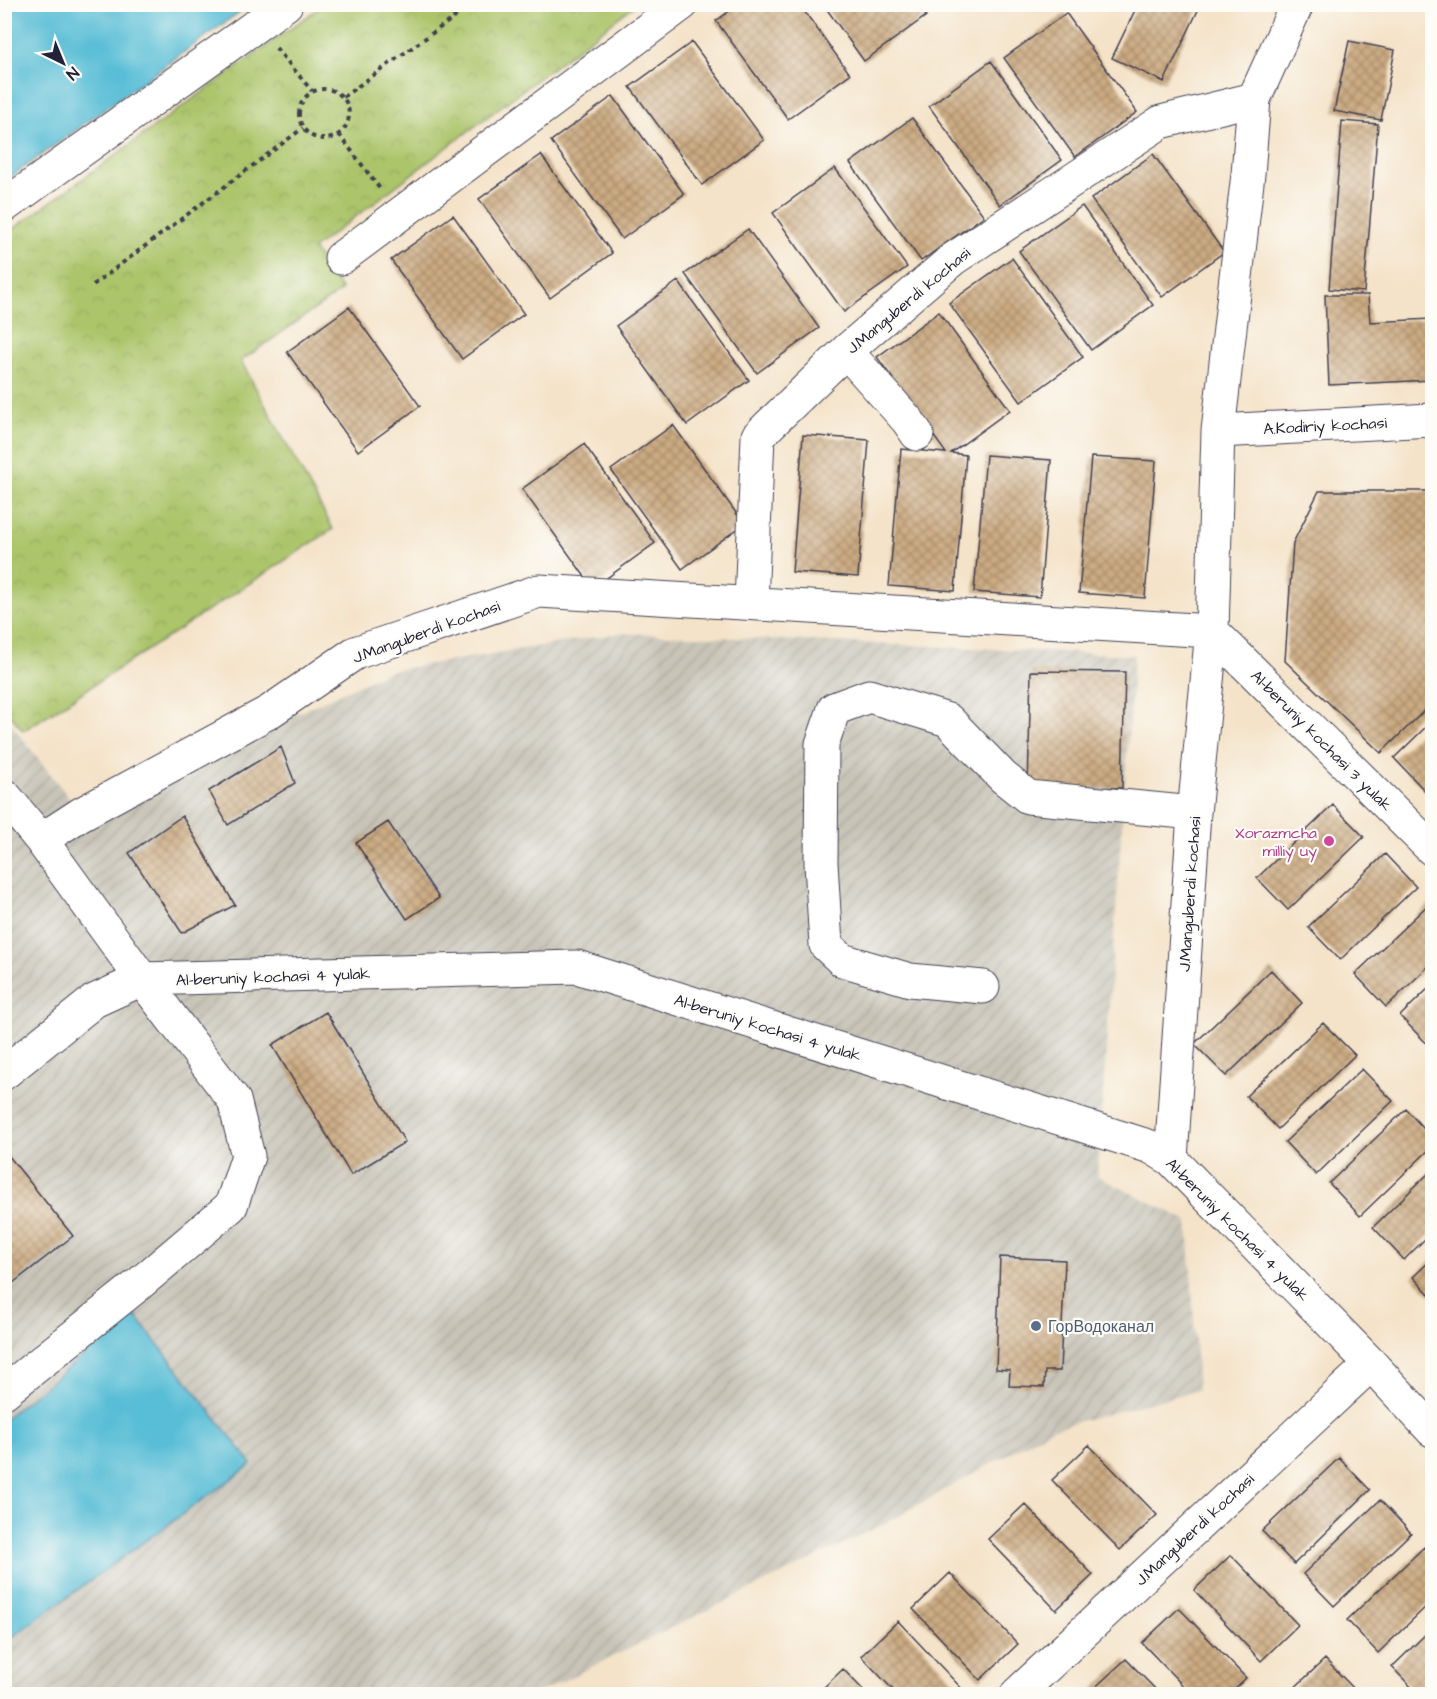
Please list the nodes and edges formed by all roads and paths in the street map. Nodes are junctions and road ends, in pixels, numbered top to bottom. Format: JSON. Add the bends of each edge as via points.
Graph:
{"nodes":[{"id":1,"x":286,"y":4,"type":"edge"},
{"id":2,"x":473,"y":4,"type":"edge"},
{"id":3,"x":682,"y":4,"type":"edge"},
{"id":4,"x":1297,"y":4,"type":"edge"},
{"id":5,"x":257,"y":26,"type":"junction"},
{"id":6,"x":312,"y":91,"type":"junction"},
{"id":7,"x":344,"y":97,"type":"junction"},
{"id":8,"x":1254,"y":99,"type":"junction"},
{"id":9,"x":303,"y":128,"type":"junction"},
{"id":10,"x":339,"y":134,"type":"junction"},
{"id":11,"x":4,"y":206,"type":"edge"},
{"id":12,"x":400,"y":214,"type":"junction"},
{"id":13,"x":341,"y":258,"type":"dead end"},
{"id":14,"x":93,"y":285,"type":"dead end"},
{"id":15,"x":846,"y":351,"type":"junction"},
{"id":16,"x":1432,"y":420,"type":"edge"},
{"id":17,"x":1218,"y":431,"type":"junction"},
{"id":18,"x":917,"y":434,"type":"dead end"},
{"id":19,"x":751,"y":603,"type":"junction"},
{"id":20,"x":1212,"y":630,"type":"junction"},
{"id":21,"x":4,"y":795,"type":"edge"},
{"id":22,"x":1194,"y":813,"type":"junction"},
{"id":23,"x":42,"y":840,"type":"junction"},
{"id":24,"x":1432,"y":849,"type":"edge"},
{"id":25,"x":142,"y":979,"type":"junction"},
{"id":26,"x":983,"y":987,"type":"dead end"},
{"id":27,"x":4,"y":1073,"type":"edge"},
{"id":28,"x":1172,"y":1159,"type":"junction"},
{"id":29,"x":1371,"y":1364,"type":"junction"},
{"id":30,"x":4,"y":1392,"type":"edge"},
{"id":31,"x":1432,"y":1430,"type":"edge"},
{"id":32,"x":1017,"y":1695,"type":"edge"}],
"edges":[{"from":1,"to":5,"type":"street"},
{"from":2,"to":7,"type":"path"},
{"from":3,"to":12,"type":"street"},
{"from":4,"to":8,"type":"street","name":"J.Manguberdi kochasi"},
{"from":5,"to":6,"type":"path"},
{"from":5,"to":11,"type":"street"},
{"from":6,"to":7,"type":"path","via":[[329,89]]},
{"from":6,"to":9,"type":"path","via":[[299,112]]},
{"from":7,"to":10,"type":"path","via":[[350,112]]},
{"from":8,"to":15,"type":"street","name":"J.Manguberdi kochasi","via":[[1161,122],[953,259]]},
{"from":8,"to":17,"type":"street","name":"J.Manguberdi kochasi"},
{"from":9,"to":10,"type":"path","via":[[316,138]]},
{"from":9,"to":14,"type":"path"},
{"from":10,"to":12,"type":"path"},
{"from":12,"to":13,"type":"street"},
{"from":15,"to":18,"type":"street"},
{"from":15,"to":19,"type":"street","name":"J.Manguberdi kochasi","via":[[758,436]]},
{"from":16,"to":17,"type":"street","name":"A.Kodiriy kochasi"},
{"from":17,"to":20,"type":"street","name":"J.Manguberdi kochasi"},
{"from":19,"to":20,"type":"street","name":"J.Manguberdi kochasi"},
{"from":19,"to":23,"type":"street","name":"J.Manguberdi kochasi","via":[[539,591],[356,653],[269,712],[81,814]]},
{"from":20,"to":22,"type":"street","name":"J.Manguberdi kochasi"},
{"from":20,"to":24,"type":"street","name":"Al-beruniy kochasi 3 yulak"},
{"from":21,"to":23,"type":"street"},
{"from":22,"to":26,"type":"street","via":[[1028,797],[948,720],[869,696],[834,708],[822,744],[825,945],[842,960],[910,980]]},
{"from":22,"to":28,"type":"street","name":"J.Manguberdi kochasi"},
{"from":23,"to":25,"type":"street"},
{"from":25,"to":27,"type":"street","name":"Al-beruniy kochasi 4 yulak","via":[[94,1001]]},
{"from":25,"to":28,"type":"street","name":"Al-beruniy kochasi 4 yulak","via":[[577,967],[1150,1147]]},
{"from":25,"to":30,"type":"street","via":[[234,1100],[248,1156],[231,1206]]},
{"from":28,"to":29,"type":"street","name":"Al-beruniy kochasi 4 yulak"},
{"from":29,"to":31,"type":"street","name":"Al-beruniy kochasi 4 yulak"},
{"from":29,"to":32,"type":"street","name":"J.Manguberdi kochasi"}]}
